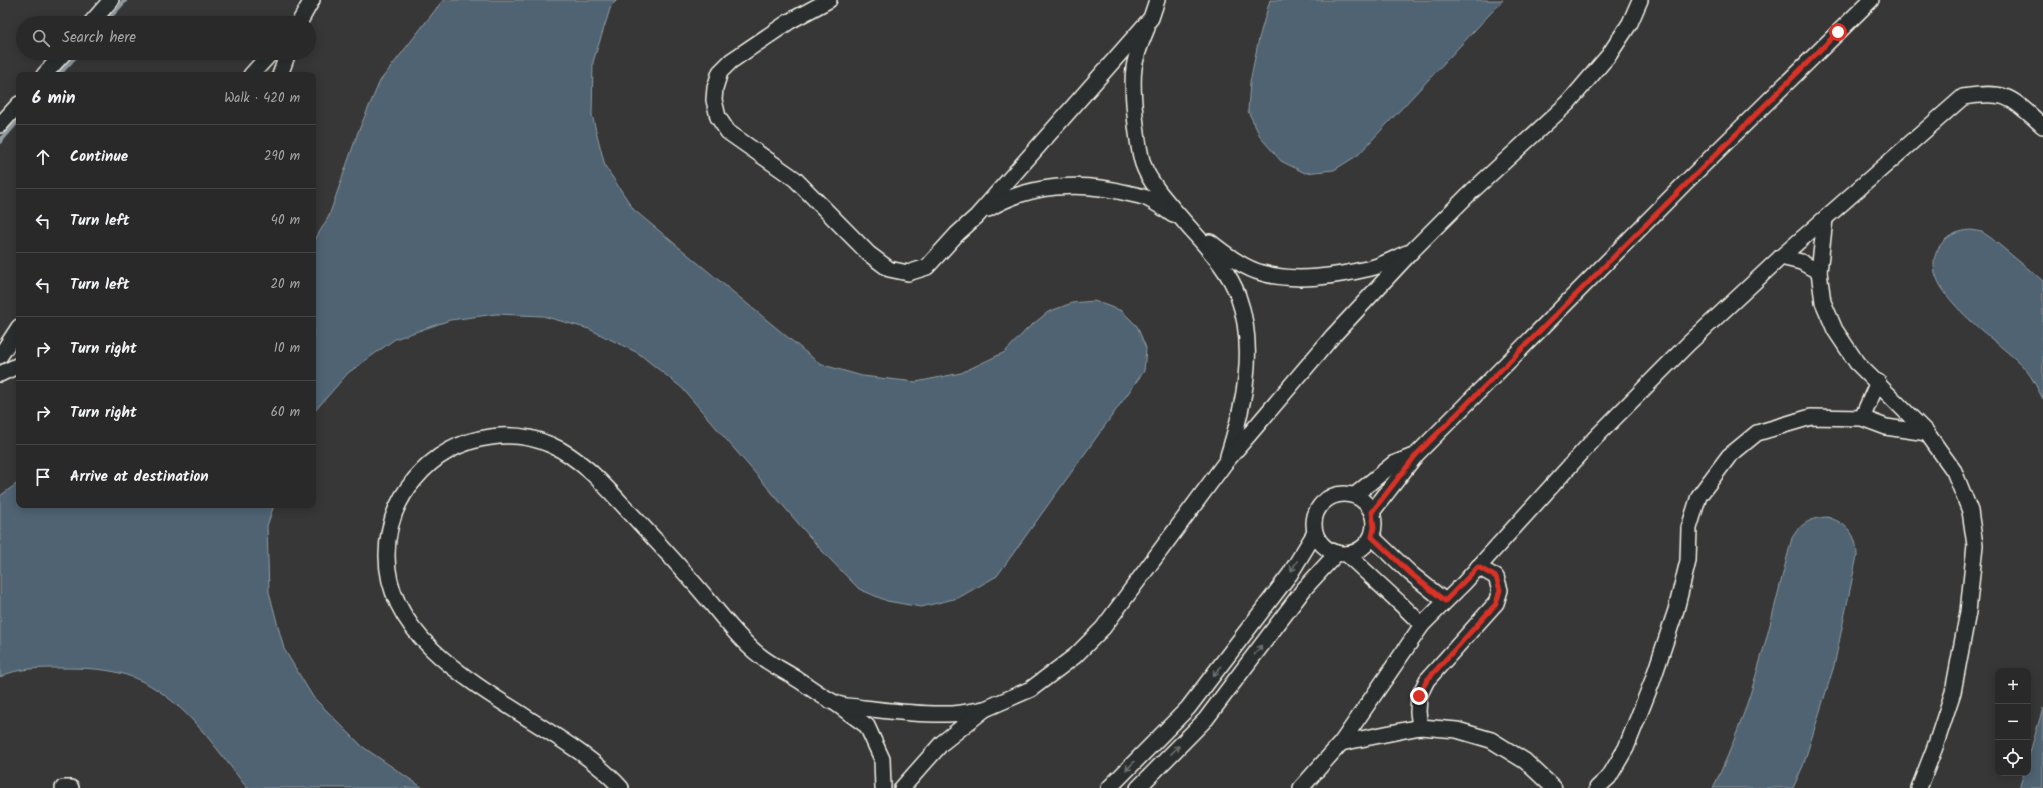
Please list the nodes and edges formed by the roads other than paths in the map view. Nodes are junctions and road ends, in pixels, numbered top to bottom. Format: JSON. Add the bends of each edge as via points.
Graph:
{"nodes":[{"id":1,"x":111,"y":0,"type":"edge"},
{"id":2,"x":312,"y":0,"type":"edge"},
{"id":3,"x":829,"y":0,"type":"edge"},
{"id":4,"x":1157,"y":0,"type":"edge"},
{"id":5,"x":1640,"y":0,"type":"edge"},
{"id":6,"x":1871,"y":0,"type":"edge"},
{"id":7,"x":97,"y":16,"type":"edge"},
{"id":8,"x":303,"y":16,"type":"edge"},
{"id":9,"x":1151,"y":18,"type":"junction"},
{"id":10,"x":58,"y":60,"type":"edge"},
{"id":11,"x":265,"y":60,"type":"edge"},
{"id":12,"x":285,"y":60,"type":"edge"},
{"id":13,"x":47,"y":72,"type":"edge"},
{"id":14,"x":254,"y":72,"type":"edge"},
{"id":15,"x":281,"y":72,"type":"edge"},
{"id":16,"x":16,"y":107,"type":"edge"},
{"id":17,"x":0,"y":125,"type":"edge"},
{"id":18,"x":2043,"y":126,"type":"edge"},
{"id":19,"x":977,"y":216,"type":"junction"},
{"id":20,"x":1825,"y":219,"type":"junction"},
{"id":21,"x":1186,"y":223,"type":"junction"},
{"id":22,"x":1413,"y":250,"type":"junction"},
{"id":23,"x":1781,"y":257,"type":"junction"},
{"id":24,"x":1818,"y":272,"type":"junction"},
{"id":25,"x":16,"y":332,"type":"edge"},
{"id":26,"x":0,"y":356,"type":"edge"},
{"id":27,"x":16,"y":366,"type":"edge"},
{"id":28,"x":0,"y":374,"type":"edge"},
{"id":29,"x":1878,"y":382,"type":"junction"},
{"id":30,"x":1862,"y":418,"type":"junction"},
{"id":31,"x":1927,"y":433,"type":"junction"},
{"id":32,"x":1416,"y":455,"type":"junction"},
{"id":33,"x":1226,"y":463,"type":"junction"},
{"id":34,"x":1355,"y":495,"type":"junction"},
{"id":35,"x":1372,"y":512,"type":"junction"},
{"id":36,"x":1315,"y":533,"type":"junction"},
{"id":37,"x":1372,"y":537,"type":"junction"},
{"id":38,"x":1342,"y":554,"type":"junction"},
{"id":39,"x":1478,"y":567,"type":"junction"},
{"id":40,"x":1445,"y":601,"type":"junction"},
{"id":41,"x":1422,"y":625,"type":"junction"},
{"id":42,"x":838,"y":704,"type":"junction"},
{"id":43,"x":986,"y":709,"type":"junction"},
{"id":44,"x":1420,"y":727,"type":"junction"},
{"id":45,"x":1341,"y":743,"type":"junction"},
{"id":46,"x":63,"y":788,"type":"edge"},
{"id":47,"x":71,"y":788,"type":"edge"},
{"id":48,"x":621,"y":788,"type":"edge"},
{"id":49,"x":883,"y":788,"type":"edge"},
{"id":50,"x":902,"y":788,"type":"edge"},
{"id":51,"x":1109,"y":788,"type":"edge"},
{"id":52,"x":1138,"y":788,"type":"edge"},
{"id":53,"x":1301,"y":788,"type":"edge"},
{"id":54,"x":1554,"y":788,"type":"edge"},
{"id":55,"x":1597,"y":788,"type":"edge"},
{"id":56,"x":1919,"y":788,"type":"edge"}],
"edges":[{"from":1,"to":7,"type":"street"},
{"from":2,"to":8,"type":"street"},
{"from":3,"to":19,"type":"street","via":[[790,21],[730,61],[720,72],[714,100],[718,116],[728,132],[795,179],[869,254],[889,269],[908,273],[927,267],[956,234]]},
{"from":4,"to":9,"type":"street"},
{"from":5,"to":22,"type":"street","via":[[1630,23],[1609,56],[1568,103],[1468,195]]},
{"from":6,"to":32,"type":"street"},
{"from":9,"to":19,"type":"street"},
{"from":9,"to":21,"type":"street","via":[[1140,44],[1134,68],[1133,93],[1143,164],[1156,187]]},
{"from":10,"to":13,"type":"street"},
{"from":11,"to":14,"type":"street"},
{"from":12,"to":15,"type":"street"},
{"from":16,"to":17,"type":"street"},
{"from":18,"to":20,"type":"street","via":[[2006,96],[1989,93],[1963,97]]},
{"from":19,"to":21,"type":"street","via":[[1005,199],[1041,189],[1077,185],[1117,190],[1149,199]]},
{"from":20,"to":23,"type":"street"},
{"from":20,"to":24,"type":"street"},
{"from":21,"to":22,"type":"street","via":[[1229,257],[1261,273],[1285,278],[1323,276],[1372,268]]},
{"from":21,"to":33,"type":"street","via":[[1225,270],[1238,296],[1244,318],[1247,370],[1243,402]]},
{"from":22,"to":33,"type":"street","via":[[1332,337]]},
{"from":23,"to":24,"type":"street","via":[[1801,262]]},
{"from":23,"to":39,"type":"street","via":[[1688,344],[1612,421]]},
{"from":24,"to":29,"type":"street","via":[[1823,302],[1834,330],[1857,362]]},
{"from":25,"to":26,"type":"street"},
{"from":27,"to":28,"type":"street"},
{"from":29,"to":30,"type":"street"},
{"from":29,"to":31,"type":"street"},
{"from":30,"to":31,"type":"street","via":[[1886,427]]},
{"from":30,"to":55,"type":"street","via":[[1811,417],[1757,433],[1729,456],[1699,496],[1689,528],[1688,561],[1676,610],[1652,682],[1626,748],[1609,776]]},
{"from":31,"to":56,"type":"street","via":[[1954,470],[1970,511],[1975,545],[1968,612],[1952,692]]},
{"from":32,"to":34,"type":"street","via":[[1393,464]]},
{"from":32,"to":35,"type":"street"},
{"from":33,"to":43,"type":"street","via":[[1103,628],[1075,656],[1031,689]]},
{"from":34,"to":35,"type":"street","via":[[1363,500]]},
{"from":34,"to":36,"type":"street","via":[[1336,494],[1320,505],[1315,514]]},
{"from":35,"to":37,"type":"street"},
{"from":36,"to":38,"type":"street","via":[[1327,549]]},
{"from":36,"to":51,"type":"street","one_way":true,"via":[[1290,574],[1188,708]]},
{"from":37,"to":38,"type":"street","via":[[1357,551]]},
{"from":37,"to":40,"type":"street","via":[[1410,573]]},
{"from":38,"to":41,"type":"street","via":[[1396,597]]},
{"from":52,"to":38,"type":"street","one_way":true,"via":[[1206,719],[1304,589]]},
{"from":39,"to":40,"type":"street"},
{"from":39,"to":44,"type":"street","via":[[1496,577],[1500,590],[1496,604],[1427,680],[1419,696]]},
{"from":40,"to":41,"type":"street"},
{"from":41,"to":45,"type":"street"},
{"from":42,"to":43,"type":"street","via":[[948,714]]},
{"from":42,"to":48,"type":"street","via":[[759,655],[633,516],[579,462],[552,445],[530,438],[502,436],[472,439],[448,450],[426,466],[408,486],[393,513],[387,539],[387,564],[394,595],[408,622],[435,653],[471,682],[571,747],[609,775]]},
{"from":42,"to":49,"type":"street","via":[[867,726],[882,759]]},
{"from":43,"to":50,"type":"street","via":[[942,743]]},
{"from":44,"to":45,"type":"street"},
{"from":44,"to":54,"type":"street","via":[[1457,730],[1491,740],[1525,761]]},
{"from":45,"to":53,"type":"street"},
{"from":46,"to":47,"type":"street"}]}
